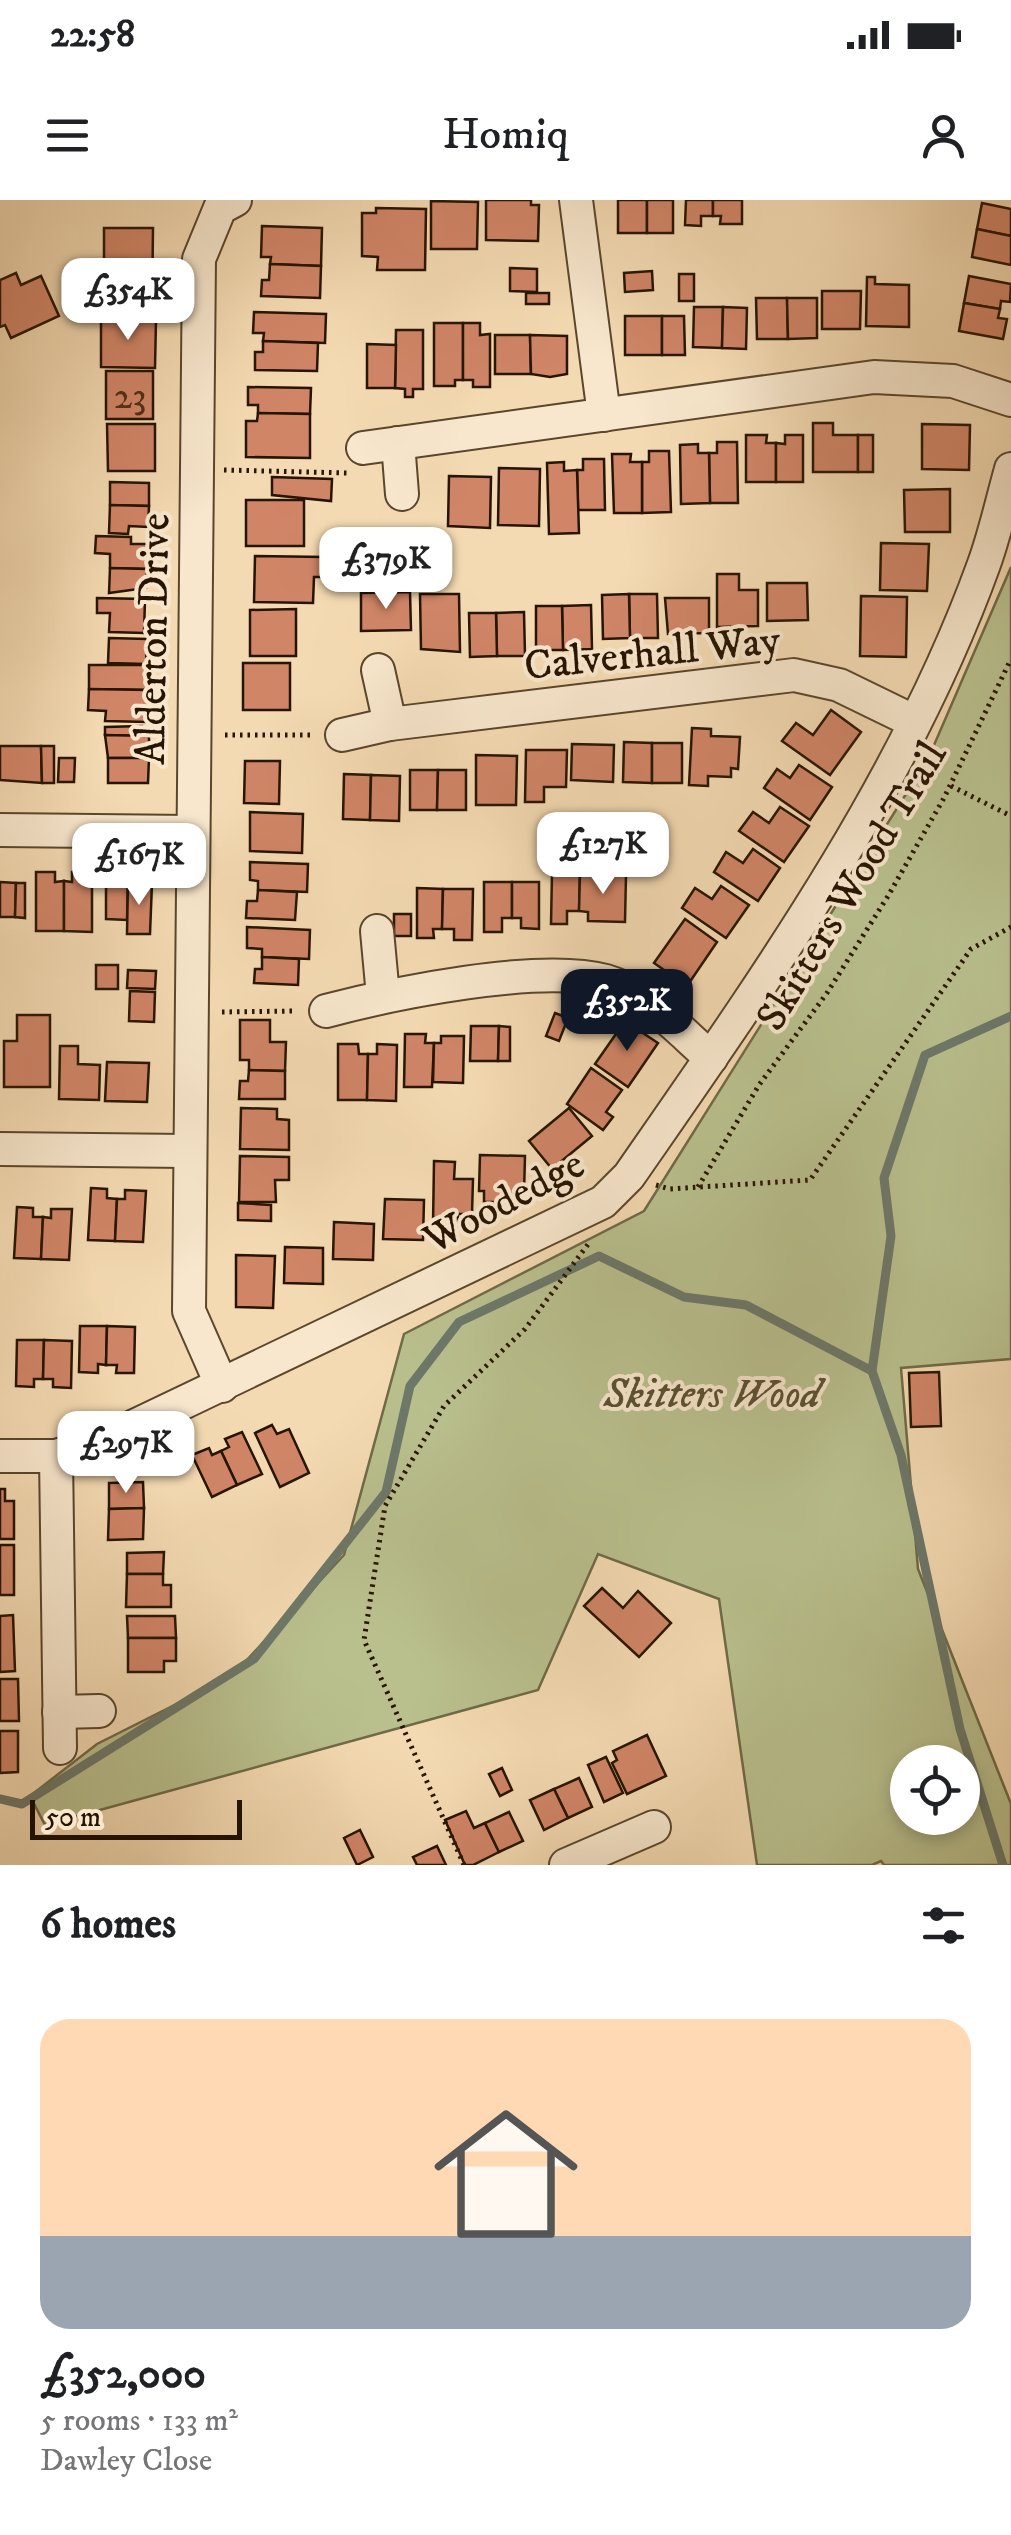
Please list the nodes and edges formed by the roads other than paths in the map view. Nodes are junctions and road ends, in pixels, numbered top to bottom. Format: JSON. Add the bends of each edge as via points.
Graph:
{"nodes":[{"id":1,"x":235,"y":200,"type":"edge"},
{"id":2,"x":576,"y":200,"type":"edge"},
{"id":3,"x":1011,"y":400,"type":"edge"},
{"id":4,"x":604,"y":415,"type":"junction"},
{"id":5,"x":398,"y":443,"type":"junction"},
{"id":6,"x":363,"y":448,"type":"road end"},
{"id":7,"x":1011,"y":469,"type":"edge"},
{"id":8,"x":402,"y":494,"type":"dead end"},
{"id":9,"x":378,"y":670,"type":"dead end"},
{"id":10,"x":915,"y":722,"type":"junction"},
{"id":11,"x":390,"y":724,"type":"junction"},
{"id":12,"x":342,"y":735,"type":"road end"},
{"id":13,"x":0,"y":830,"type":"edge"},
{"id":14,"x":192,"y":832,"type":"junction"},
{"id":15,"x":377,"y":931,"type":"dead end"},
{"id":16,"x":383,"y":996,"type":"junction"},
{"id":17,"x":326,"y":1011,"type":"road end"},
{"id":18,"x":711,"y":1058,"type":"junction"},
{"id":19,"x":0,"y":1150,"type":"edge"},
{"id":20,"x":187,"y":1151,"type":"junction"},
{"id":21,"x":222,"y":1386,"type":"junction"},
{"id":22,"x":0,"y":1456,"type":"edge"},
{"id":23,"x":56,"y":1456,"type":"junction"},
{"id":24,"x":99,"y":1711,"type":"dead end"},
{"id":25,"x":59,"y":1712,"type":"junction"},
{"id":26,"x":60,"y":1748,"type":"dead end"},
{"id":27,"x":654,"y":1827,"type":"dead end"},
{"id":28,"x":566,"y":1865,"type":"edge"}],
"edges":[{"from":1,"to":14,"type":"street","name":"Alderton Drive","via":[[220,208],[199,259]]},
{"from":2,"to":4,"type":"street"},
{"from":3,"to":4,"type":"street","via":[[953,382],[874,377]]},
{"from":4,"to":5,"type":"street"},
{"from":5,"to":6,"type":"street"},
{"from":5,"to":8,"type":"street"},
{"from":7,"to":10,"type":"street","name":"Woodedge","via":[[984,564]]},
{"from":9,"to":11,"type":"street"},
{"from":10,"to":11,"type":"street","name":"Calverhall Way","via":[[838,685],[794,674]]},
{"from":10,"to":18,"type":"street","name":"Woodedge","via":[[820,893]]},
{"from":11,"to":12,"type":"street","name":"Calverhall Way"},
{"from":13,"to":14,"type":"street"},
{"from":14,"to":20,"type":"street","name":"Alderton Drive"},
{"from":15,"to":16,"type":"street"},
{"from":16,"to":17,"type":"street"},
{"from":16,"to":18,"type":"street","via":[[558,973],[610,982]]},
{"from":18,"to":21,"type":"street","name":"Woodedge","via":[[629,1176],[583,1215]]},
{"from":19,"to":20,"type":"street"},
{"from":20,"to":21,"type":"street","name":"Alderton Drive","via":[[188,1311]]},
{"from":21,"to":23,"type":"street","name":"Woodedge"},
{"from":22,"to":23,"type":"street","name":"Woodedge"},
{"from":23,"to":25,"type":"street"},
{"from":24,"to":25,"type":"street"},
{"from":25,"to":26,"type":"street"},
{"from":27,"to":28,"type":"street"}]}
